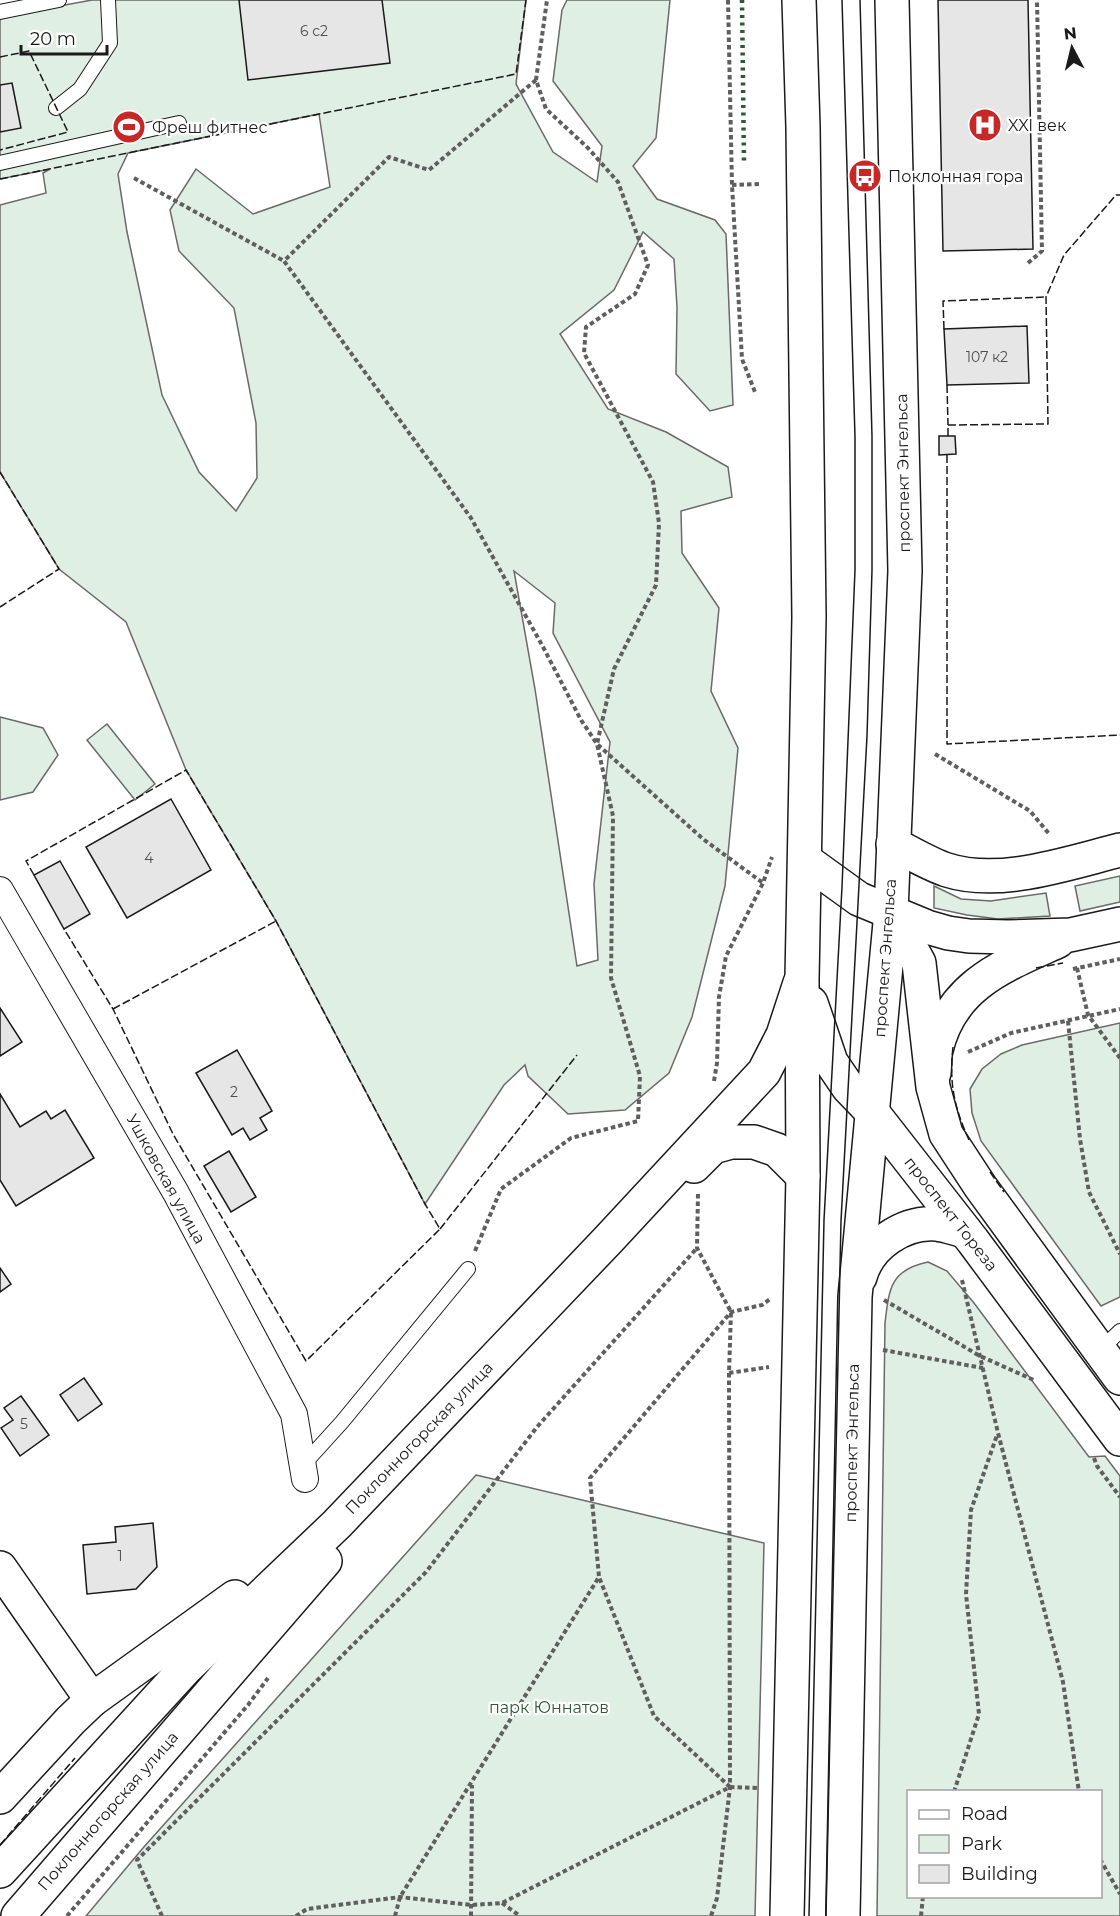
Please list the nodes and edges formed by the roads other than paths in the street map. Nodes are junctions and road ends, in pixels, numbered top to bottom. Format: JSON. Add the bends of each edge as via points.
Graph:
{"nodes":[{"id":1,"x":59,"y":0,"type":"edge"},
{"id":2,"x":108,"y":0,"type":"edge"},
{"id":3,"x":799,"y":0,"type":"edge"},
{"id":4,"x":892,"y":0,"type":"edge"},
{"id":5,"x":0,"y":12,"type":"edge"},
{"id":6,"x":56,"y":108,"type":"dead end"},
{"id":7,"x":179,"y":123,"type":"dead end"},
{"id":8,"x":0,"y":163,"type":"edge"},
{"id":9,"x":893,"y":844,"type":"junction"},
{"id":10,"x":1120,"y":850,"type":"edge"},
{"id":11,"x":805,"y":860,"type":"junction"},
{"id":12,"x":0,"y":890,"type":"edge"},
{"id":13,"x":891,"y":912,"type":"junction"},
{"id":14,"x":1120,"y":924,"type":"edge"},
{"id":15,"x":1070,"y":935,"type":"junction"},
{"id":16,"x":802,"y":979,"type":"junction"},
{"id":17,"x":933,"y":1087,"type":"junction"},
{"id":18,"x":873,"y":1113,"type":"junction"},
{"id":19,"x":803,"y":1176,"type":"junction"},
{"id":20,"x":965,"y":1231,"type":"junction"},
{"id":21,"x":468,"y":1269,"type":"road end"},
{"id":22,"x":867,"y":1297,"type":"junction"},
{"id":23,"x":1110,"y":1341,"type":"edge"},
{"id":24,"x":1120,"y":1378,"type":"edge"},
{"id":25,"x":1107,"y":1447,"type":"edge"},
{"id":26,"x":304,"y":1472,"type":"joint"},
{"id":27,"x":337,"y":1524,"type":"junction"},
{"id":28,"x":0,"y":1568,"type":"edge"},
{"id":29,"x":92,"y":1700,"type":"junction"},
{"id":30,"x":0,"y":1797,"type":"edge"},
{"id":31,"x":0,"y":1871,"type":"edge"},
{"id":32,"x":18,"y":1916,"type":"edge"},
{"id":33,"x":787,"y":1916,"type":"edge"},
{"id":34,"x":843,"y":1916,"type":"edge"}],
"edges":[{"from":1,"to":5,"type":"lane"},
{"from":2,"to":6,"type":"lane","via":[[110,43],[80,88]]},
{"from":3,"to":11,"type":"main road","via":[[809,594]]},
{"from":4,"to":9,"type":"main road","name":"проспект Энгельса","via":[[905,571]]},
{"from":7,"to":8,"type":"lane"},
{"from":9,"to":10,"type":"main road","via":[[948,870],[973,875],[1017,874]]},
{"from":9,"to":13,"type":"main road","name":"проспект Энгельса"},
{"from":11,"to":13,"type":"main road","via":[[859,899]]},
{"from":11,"to":16,"type":"main road"},
{"from":12,"to":26,"type":"street","name":"Ушковская улица","via":[[176,1193],[294,1414]]},
{"from":13,"to":15,"type":"main road","via":[[927,927],[969,936]]},
{"from":13,"to":17,"type":"main road","via":[[919,963]]},
{"from":13,"to":18,"type":"main road","name":"проспект Энгельса"},
{"from":14,"to":15,"type":"main road"},
{"from":15,"to":17,"type":"main road","via":[[1001,967],[971,988],[949,1017],[942,1034],[936,1051]]},
{"from":16,"to":18,"type":"main road","name":"проспект Тореза","via":[[831,1062]]},
{"from":16,"to":19,"type":"main road"},
{"from":16,"to":27,"type":"main road","name":"Поклонногорская улица","via":[[783,1035],[764,1072]]},
{"from":17,"to":23,"type":"main road","via":[[946,1134],[980,1186]]},
{"from":18,"to":20,"type":"main road","name":"проспект Тореза"},
{"from":18,"to":22,"type":"main road","name":"проспект Энгельса"},
{"from":19,"to":32,"type":"main road","name":"Поклонногорская улица","via":[[777,1150],[754,1142],[712,1147],[344,1540]]},
{"from":19,"to":33,"type":"main road"},
{"from":20,"to":22,"type":"main road","via":[[936,1224],[906,1228],[881,1243],[863,1267]]},
{"from":20,"to":25,"type":"main road","name":"проспект Тореза"},
{"from":21,"to":26,"type":"lane"},
{"from":22,"to":34,"type":"main road","name":"проспект Энгельса"},
{"from":23,"to":24,"type":"main road"},
{"from":27,"to":29,"type":"main road"},
{"from":27,"to":31,"type":"main road","name":"Поклонногорская улица","via":[[185,1669]]},
{"from":28,"to":29,"type":"main road"},
{"from":29,"to":30,"type":"main road"}]}
